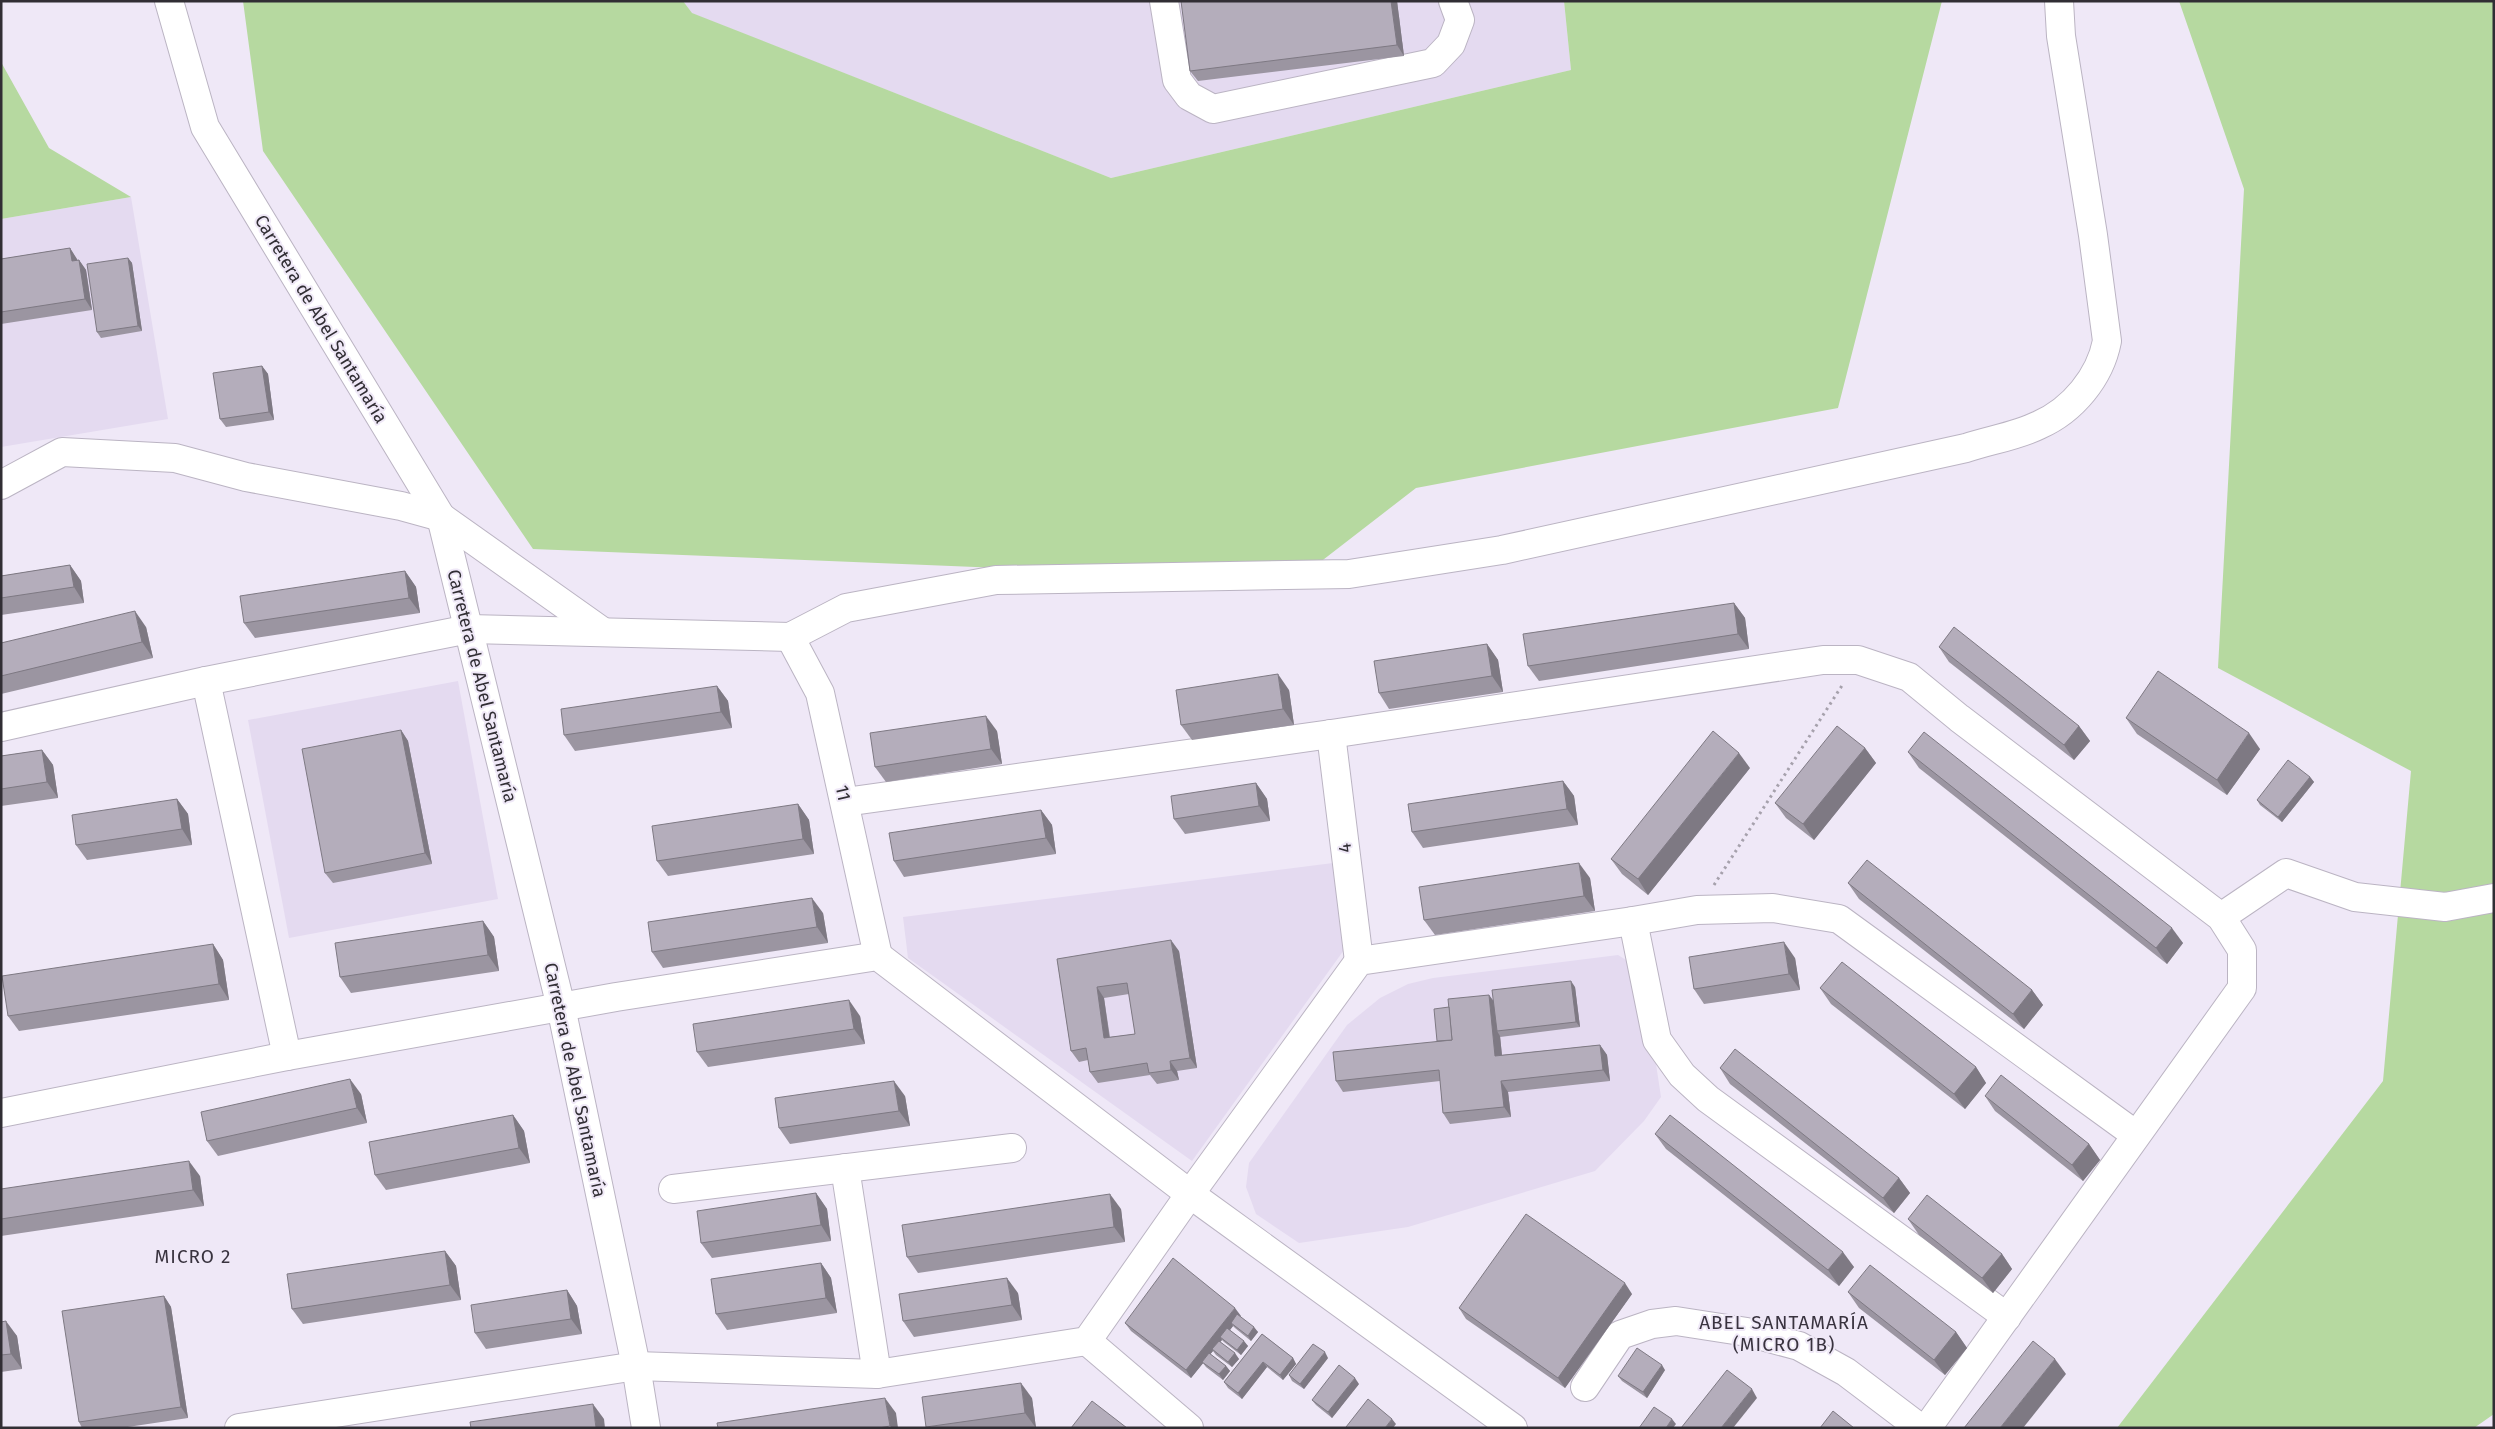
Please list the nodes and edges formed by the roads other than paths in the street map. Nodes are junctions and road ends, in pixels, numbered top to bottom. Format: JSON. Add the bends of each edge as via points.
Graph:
{"nodes":[{"id":1,"x":169,"y":1,"type":"edge"},
{"id":2,"x":1164,"y":1,"type":"edge"},
{"id":3,"x":1453,"y":1,"type":"edge"},
{"id":4,"x":2059,"y":1,"type":"edge"},
{"id":5,"x":1,"y":485,"type":"edge"},
{"id":6,"x":441,"y":517,"type":"junction"},
{"id":7,"x":469,"y":629,"type":"junction"},
{"id":8,"x":603,"y":632,"type":"junction"},
{"id":9,"x":790,"y":637,"type":"junction"},
{"id":10,"x":206,"y":681,"type":"junction"},
{"id":11,"x":1,"y":727,"type":"edge"},
{"id":12,"x":1331,"y":734,"type":"junction"},
{"id":13,"x":845,"y":802,"type":"junction"},
{"id":14,"x":2494,"y":898,"type":"edge"},
{"id":15,"x":2221,"y":917,"type":"junction"},
{"id":16,"x":1633,"y":921,"type":"junction"},
{"id":17,"x":878,"y":956,"type":"junction"},
{"id":18,"x":1359,"y":961,"type":"junction"},
{"id":19,"x":560,"y":1007,"type":"junction"},
{"id":20,"x":287,"y":1056,"type":"junction"},
{"id":21,"x":1,"y":1114,"type":"edge"},
{"id":22,"x":2136,"y":1135,"type":"junction"},
{"id":23,"x":1012,"y":1148,"type":"dead end"},
{"id":24,"x":846,"y":1168,"type":"junction"},
{"id":25,"x":673,"y":1190,"type":"dead end"},
{"id":26,"x":1190,"y":1194,"type":"junction"},
{"id":27,"x":2007,"y":1317,"type":"junction"},
{"id":28,"x":1087,"y":1341,"type":"junction"},
{"id":29,"x":636,"y":1366,"type":"junction"},
{"id":30,"x":877,"y":1374,"type":"junction"},
{"id":31,"x":1585,"y":1387,"type":"dead end"},
{"id":32,"x":239,"y":1428,"type":"edge"},
{"id":33,"x":646,"y":1428,"type":"edge"},
{"id":34,"x":1190,"y":1428,"type":"edge"},
{"id":35,"x":1513,"y":1428,"type":"edge"},
{"id":36,"x":1920,"y":1428,"type":"edge"},
{"id":37,"x":1927,"y":1428,"type":"edge"}],
"edges":[{"from":1,"to":6,"type":"street","name":"Carretera de Abel Santamaría","via":[[205,127]]},
{"from":2,"to":3,"type":"street","via":[[1177,80],[1189,96],[1213,109],[1432,63],[1451,44],[1460,20]]},
{"from":4,"to":9,"type":"street","via":[[2107,341],[2104,358],[2079,396],[2060,413],[2039,425],[1966,448],[1502,550],[1349,574],[996,580],[846,608]]},
{"from":5,"to":6,"type":"street","via":[[62,452],[175,458],[246,477],[400,506]]},
{"from":6,"to":7,"type":"street","name":"Carretera de Abel Santamaría"},
{"from":6,"to":8,"type":"street"},
{"from":7,"to":8,"type":"street"},
{"from":7,"to":10,"type":"street"},
{"from":7,"to":19,"type":"street","name":"Carretera de Abel Santamaría"},
{"from":8,"to":9,"type":"street"},
{"from":9,"to":13,"type":"street","name":"11","via":[[820,693]]},
{"from":10,"to":11,"type":"street"},
{"from":10,"to":20,"type":"street"},
{"from":12,"to":13,"type":"street"},
{"from":12,"to":15,"type":"street","via":[[1822,660],[1858,660],[1909,677]]},
{"from":12,"to":18,"type":"street","name":"4"},
{"from":13,"to":17,"type":"street","name":"11"},
{"from":14,"to":15,"type":"street","via":[[2444,907],[2355,897],[2286,873]]},
{"from":15,"to":22,"type":"street","via":[[2242,950],[2242,988]]},
{"from":16,"to":18,"type":"street"},
{"from":16,"to":22,"type":"street","via":[[1698,910],[1773,908],[1839,919]]},
{"from":16,"to":27,"type":"street","via":[[1657,1040],[1682,1075],[1708,1099]]},
{"from":17,"to":19,"type":"street"},
{"from":17,"to":26,"type":"street"},
{"from":18,"to":26,"type":"street"},
{"from":19,"to":20,"type":"street"},
{"from":19,"to":29,"type":"street","name":"Carretera de Abel Santamaría"},
{"from":20,"to":21,"type":"street"},
{"from":22,"to":27,"type":"street"},
{"from":23,"to":24,"type":"street"},
{"from":24,"to":25,"type":"street"},
{"from":24,"to":30,"type":"street"},
{"from":26,"to":28,"type":"street"},
{"from":26,"to":35,"type":"street"},
{"from":27,"to":37,"type":"street"},
{"from":28,"to":30,"type":"street"},
{"from":28,"to":34,"type":"street"},
{"from":29,"to":30,"type":"street"},
{"from":29,"to":32,"type":"street"},
{"from":29,"to":33,"type":"street","name":"Carretera de Abel Santamaría"},
{"from":31,"to":36,"type":"street","via":[[1620,1335],[1652,1324],[1676,1321],[1747,1332],[1799,1346],[1846,1372]]}]}
